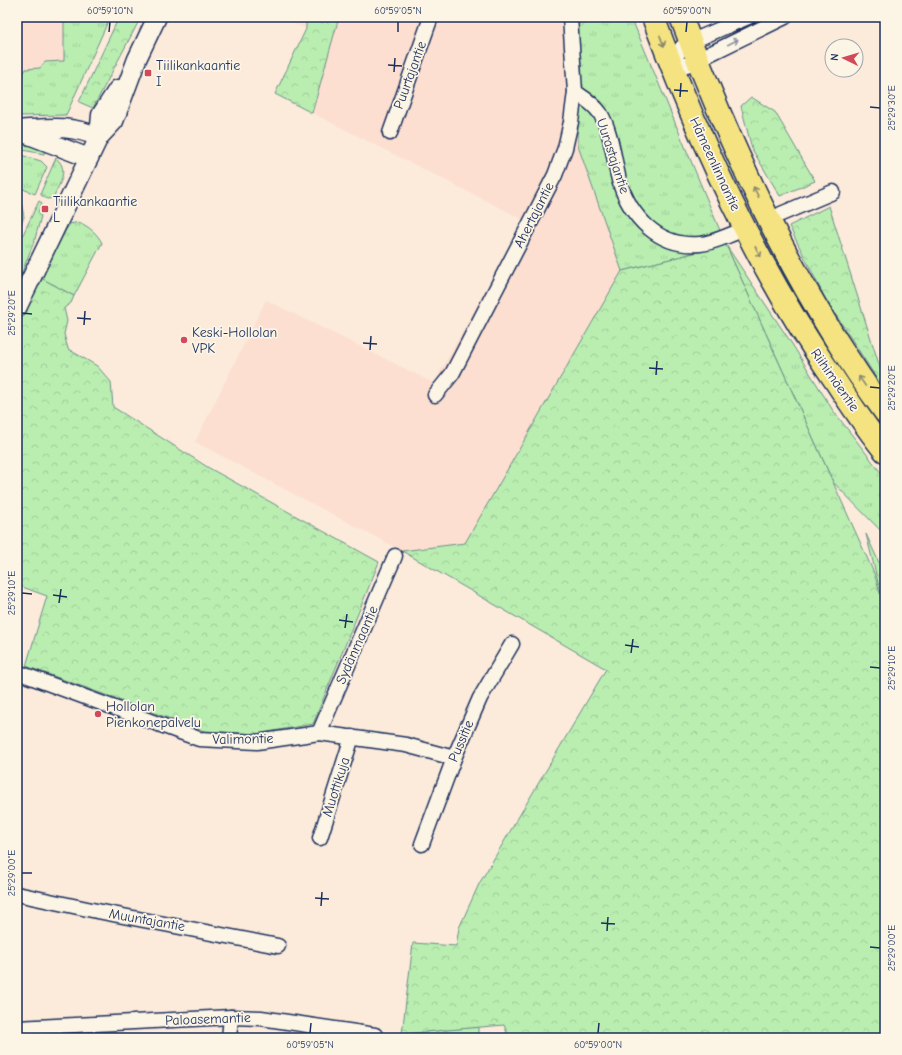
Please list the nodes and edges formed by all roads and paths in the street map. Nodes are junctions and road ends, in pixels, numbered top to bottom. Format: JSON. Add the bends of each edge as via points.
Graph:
{"nodes":[{"id":1,"x":157,"y":17,"type":"edge"},
{"id":2,"x":431,"y":17,"type":"edge"},
{"id":3,"x":570,"y":17,"type":"edge"},
{"id":4,"x":653,"y":17,"type":"edge"},
{"id":5,"x":681,"y":17,"type":"edge"},
{"id":6,"x":748,"y":17,"type":"edge"},
{"id":7,"x":785,"y":17,"type":"edge"},
{"id":8,"x":694,"y":51,"type":"junction"},
{"id":9,"x":671,"y":64,"type":"junction"},
{"id":10,"x":575,"y":92,"type":"junction"},
{"id":11,"x":17,"y":130,"type":"edge"},
{"id":12,"x":390,"y":133,"type":"dead end"},
{"id":13,"x":99,"y":137,"type":"junction"},
{"id":14,"x":89,"y":158,"type":"junction"},
{"id":15,"x":833,"y":192,"type":"dead end"},
{"id":16,"x":781,"y":214,"type":"dead end"},
{"id":17,"x":735,"y":233,"type":"dead end"},
{"id":18,"x":812,"y":302,"type":"joint"},
{"id":19,"x":788,"y":307,"type":"joint"},
{"id":20,"x":17,"y":308,"type":"edge"},
{"id":21,"x":435,"y":395,"type":"dead end"},
{"id":22,"x":885,"y":412,"type":"edge"},
{"id":23,"x":885,"y":450,"type":"edge"},
{"id":24,"x":395,"y":556,"type":"dead end"},
{"id":25,"x":512,"y":644,"type":"dead end"},
{"id":26,"x":17,"y":672,"type":"edge"},
{"id":27,"x":319,"y":733,"type":"junction"},
{"id":28,"x":352,"y":737,"type":"junction"},
{"id":29,"x":454,"y":758,"type":"junction"},
{"id":30,"x":320,"y":838,"type":"dead end"},
{"id":31,"x":422,"y":844,"type":"dead end"},
{"id":32,"x":17,"y":894,"type":"edge"},
{"id":33,"x":278,"y":946,"type":"dead end"},
{"id":34,"x":231,"y":1017,"type":"junction"},
{"id":35,"x":17,"y":1028,"type":"edge"},
{"id":36,"x":375,"y":1035,"type":"dead end"},
{"id":37,"x":229,"y":1038,"type":"edge"}],
"edges":[{"from":1,"to":13,"type":"street","via":[[137,59],[114,121]]},
{"from":2,"to":12,"type":"street","name":"Puurtajantie"},
{"from":3,"to":10,"type":"street","name":"Ahertajantie"},
{"from":4,"to":9,"type":"main road","name":"Hämeenlinnantie","one_way":true},
{"from":5,"to":8,"type":"main road","name":"Hämeenlinnantie"},
{"from":6,"to":8,"type":"street"},
{"from":8,"to":7,"type":"street","one_way":true},
{"from":8,"to":9,"type":"street","via":[[687,65]]},
{"from":8,"to":9,"type":"street","via":[[682,47]]},
{"from":18,"to":8,"type":"main road","name":"Hämeenlinnantie","one_way":true,"via":[[745,168]]},
{"from":9,"to":19,"type":"main road","name":"Hämeenlinnantie","one_way":true,"via":[[714,163],[764,265]]},
{"from":10,"to":17,"type":"street","name":"Uurastajantie","via":[[600,113],[620,182],[634,211],[647,228],[667,240],[683,244],[701,244]]},
{"from":10,"to":21,"type":"street","name":"Ahertajantie","via":[[571,122],[555,174],[452,374]]},
{"from":11,"to":13,"type":"street","via":[[67,127]]},
{"from":11,"to":14,"type":"street"},
{"from":13,"to":14,"type":"street"},
{"from":14,"to":20,"type":"street"},
{"from":15,"to":16,"type":"street"},
{"from":22,"to":18,"type":"main road","name":"Riihimäentie","one_way":true,"via":[[862,382]]},
{"from":19,"to":23,"type":"main road","name":"Riihimäentie","via":[[813,349]]},
{"from":24,"to":27,"type":"street","name":"Sydänmaantie"},
{"from":25,"to":29,"type":"street","name":"Pussitie","via":[[480,698]]},
{"from":26,"to":27,"type":"street","name":"Valimontie","via":[[199,739],[257,742]]},
{"from":27,"to":28,"type":"street","name":"Valimontie"},
{"from":28,"to":29,"type":"street","name":"Valimontie","via":[[406,745]]},
{"from":28,"to":30,"type":"street","name":"Muottikuja"},
{"from":29,"to":31,"type":"street","name":"Pussitie"},
{"from":32,"to":33,"type":"street","name":"Muuntajantie"},
{"from":34,"to":35,"type":"street","name":"Paloasemantie"},
{"from":34,"to":36,"type":"street","name":"Paloasemantie","via":[[261,1018]]},
{"from":34,"to":37,"type":"street"}]}
